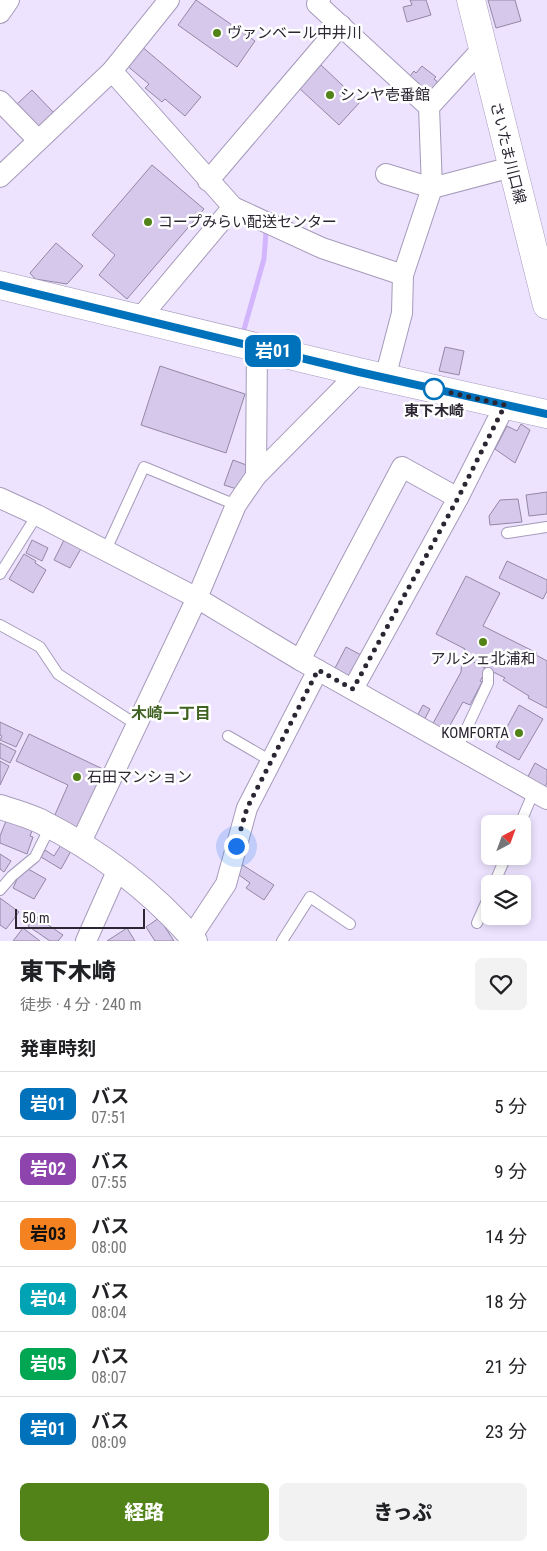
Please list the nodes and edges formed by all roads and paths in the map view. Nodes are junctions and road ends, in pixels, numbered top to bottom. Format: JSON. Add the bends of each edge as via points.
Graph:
{"nodes":[{"id":1,"x":10,"y":0,"type":"edge"},
{"id":2,"x":169,"y":0,"type":"edge"},
{"id":3,"x":320,"y":0,"type":"edge"},
{"id":4,"x":471,"y":0,"type":"edge"},
{"id":5,"x":0,"y":13,"type":"edge"},
{"id":6,"x":341,"y":25,"type":"junction"},
{"id":7,"x":482,"y":49,"type":"junction"},
{"id":8,"x":112,"y":71,"type":"junction"},
{"id":9,"x":0,"y":101,"type":"edge"},
{"id":10,"x":429,"y":107,"type":"junction"},
{"id":11,"x":38,"y":140,"type":"junction"},
{"id":12,"x":512,"y":167,"type":"junction"},
{"id":13,"x":386,"y":174,"type":"dead end"},
{"id":14,"x":0,"y":177,"type":"edge"},
{"id":15,"x":208,"y":181,"type":"junction"},
{"id":16,"x":432,"y":188,"type":"junction"},
{"id":17,"x":233,"y":207,"type":"junction"},
{"id":18,"x":403,"y":275,"type":"junction"},
{"id":19,"x":0,"y":285,"type":"edge"},
{"id":20,"x":547,"y":305,"type":"edge"},
{"id":21,"x":140,"y":318,"type":"junction"},
{"id":22,"x":257,"y":348,"type":"junction"},
{"id":23,"x":372,"y":375,"type":"junction"},
{"id":24,"x":505,"y":405,"type":"junction"},
{"id":25,"x":547,"y":414,"type":"edge"},
{"id":26,"x":256,"y":476,"type":"junction"},
{"id":27,"x":0,"y":498,"type":"edge"},
{"id":28,"x":458,"y":498,"type":"junction"},
{"id":29,"x":236,"y":505,"type":"junction"},
{"id":30,"x":37,"y":515,"type":"junction"},
{"id":31,"x":547,"y":527,"type":"edge"},
{"id":32,"x":507,"y":533,"type":"dead end"},
{"id":33,"x":105,"y":552,"type":"junction"},
{"id":34,"x":0,"y":574,"type":"edge"},
{"id":35,"x":197,"y":598,"type":"junction"},
{"id":36,"x":0,"y":625,"type":"edge"},
{"id":37,"x":300,"y":660,"type":"junction"},
{"id":38,"x":318,"y":670,"type":"junction"},
{"id":39,"x":488,"y":674,"type":"dead end"},
{"id":40,"x":353,"y":689,"type":"junction"},
{"id":41,"x":137,"y":725,"type":"junction"},
{"id":42,"x":228,"y":736,"type":"dead end"},
{"id":43,"x":457,"y":748,"type":"junction"},
{"id":44,"x":271,"y":761,"type":"junction"},
{"id":45,"x":540,"y":795,"type":"edge"},
{"id":46,"x":0,"y":806,"type":"edge"},
{"id":47,"x":526,"y":815,"type":"edge"},
{"id":48,"x":50,"y":827,"type":"junction"},
{"id":49,"x":80,"y":844,"type":"junction"},
{"id":50,"x":118,"y":869,"type":"junction"},
{"id":51,"x":0,"y":890,"type":"edge"},
{"id":52,"x":481,"y":914,"type":"edge"},
{"id":53,"x":477,"y":923,"type":"dead end"},
{"id":54,"x":350,"y":924,"type":"dead end"},
{"id":55,"x":193,"y":939,"type":"edge"},
{"id":56,"x":86,"y":941,"type":"edge"},
{"id":57,"x":282,"y":941,"type":"edge"}],
"edges":[{"from":1,"to":5,"type":"street"},
{"from":2,"to":8,"type":"street"},
{"from":3,"to":6,"type":"street","via":[[317,4]]},
{"from":4,"to":7,"type":"main road","name":"さいたま川口線"},
{"from":6,"to":10,"type":"street"},
{"from":6,"to":15,"type":"street"},
{"from":7,"to":10,"type":"street"},
{"from":7,"to":12,"type":"main road","name":"さいたま川口線"},
{"from":8,"to":11,"type":"street"},
{"from":8,"to":15,"type":"street"},
{"from":9,"to":11,"type":"street"},
{"from":10,"to":16,"type":"street"},
{"from":11,"to":14,"type":"street"},
{"from":12,"to":16,"type":"street"},
{"from":12,"to":20,"type":"main road","name":"さいたま川口線"},
{"from":13,"to":16,"type":"street"},
{"from":15,"to":17,"type":"street"},
{"from":16,"to":18,"type":"street"},
{"from":17,"to":18,"type":"street","via":[[322,248]]},
{"from":17,"to":21,"type":"street"},
{"from":18,"to":23,"type":"street","via":[[402,313]]},
{"from":19,"to":21,"type":"main road"},
{"from":21,"to":22,"type":"main road"},
{"from":22,"to":23,"type":"main road"},
{"from":22,"to":26,"type":"street"},
{"from":23,"to":24,"type":"main road"},
{"from":23,"to":26,"type":"street"},
{"from":24,"to":25,"type":"main road"},
{"from":24,"to":28,"type":"street"},
{"from":26,"to":29,"type":"street"},
{"from":27,"to":30,"type":"street"},
{"from":28,"to":37,"type":"street","via":[[402,467]]},
{"from":28,"to":40,"type":"street"},
{"from":29,"to":33,"type":"lane","via":[[144,467]]},
{"from":29,"to":35,"type":"street"},
{"from":30,"to":33,"type":"street"},
{"from":30,"to":34,"type":"lane"},
{"from":31,"to":32,"type":"lane"},
{"from":33,"to":35,"type":"street"},
{"from":35,"to":37,"type":"street"},
{"from":35,"to":41,"type":"street"},
{"from":36,"to":41,"type":"lane","via":[[40,647],[58,674]]},
{"from":37,"to":38,"type":"street"},
{"from":38,"to":40,"type":"street"},
{"from":38,"to":44,"type":"street"},
{"from":39,"to":43,"type":"lane","via":[[488,683]]},
{"from":40,"to":43,"type":"street"},
{"from":41,"to":49,"type":"street"},
{"from":42,"to":44,"type":"lane"},
{"from":43,"to":45,"type":"street"},
{"from":44,"to":55,"type":"street","via":[[247,808],[226,884]]},
{"from":45,"to":47,"type":"lane"},
{"from":46,"to":48,"type":"street"},
{"from":48,"to":49,"type":"street"},
{"from":48,"to":51,"type":"lane","via":[[35,857]]},
{"from":49,"to":50,"type":"street"},
{"from":50,"to":55,"type":"street","via":[[166,910]]},
{"from":50,"to":56,"type":"street"},
{"from":52,"to":53,"type":"lane"},
{"from":54,"to":57,"type":"lane","via":[[310,897]]}]}
